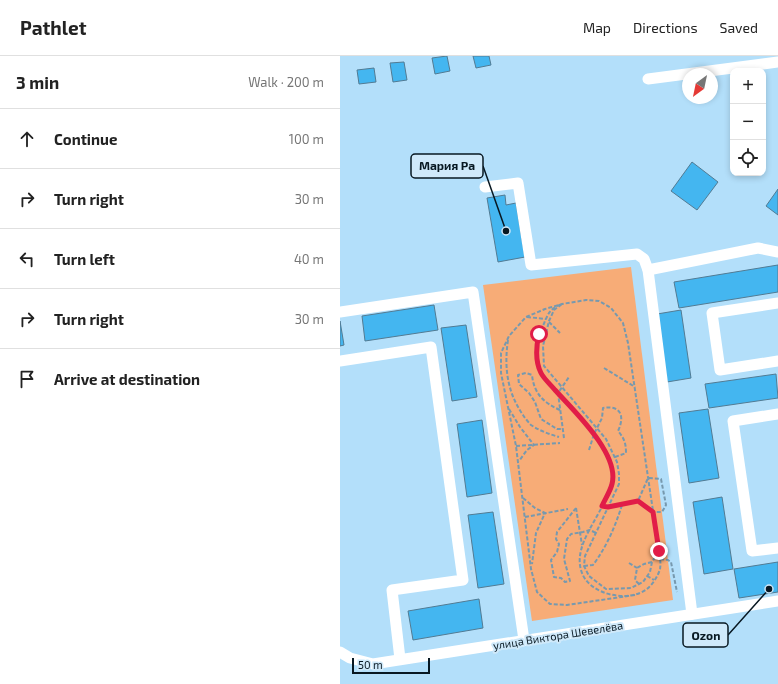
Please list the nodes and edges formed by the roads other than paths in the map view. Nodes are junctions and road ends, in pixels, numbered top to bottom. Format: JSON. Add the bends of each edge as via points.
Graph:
{"nodes":[{"id":1,"x":778,"y":62,"type":"edge"},
{"id":2,"x":648,"y":79,"type":"dead end"},
{"id":3,"x":485,"y":186,"type":"dead end"},
{"id":4,"x":778,"y":252,"type":"edge"},
{"id":5,"x":696,"y":264,"type":"dead end"},
{"id":6,"x":648,"y":270,"type":"junction"},
{"id":7,"x":778,"y":303,"type":"edge"},
{"id":8,"x":340,"y":312,"type":"edge"},
{"id":9,"x":340,"y":361,"type":"edge"},
{"id":10,"x":778,"y":361,"type":"edge"},
{"id":11,"x":778,"y":414,"type":"edge"},
{"id":12,"x":778,"y":548,"type":"edge"},
{"id":13,"x":778,"y":601,"type":"edge"},
{"id":14,"x":692,"y":614,"type":"junction"},
{"id":15,"x":524,"y":640,"type":"junction"},
{"id":16,"x":340,"y":652,"type":"edge"},
{"id":17,"x":400,"y":659,"type":"junction"}],
"edges":[{"from":1,"to":2,"type":"street"},
{"from":3,"to":6,"type":"street","via":[[518,183],[531,265],[637,254],[644,259]]},
{"from":4,"to":5,"type":"street"},
{"from":4,"to":6,"type":"street","via":[[758,248]]},
{"from":6,"to":14,"type":"street"},
{"from":7,"to":10,"type":"street","via":[[712,313],[720,370]]},
{"from":8,"to":15,"type":"street","via":[[473,292]]},
{"from":9,"to":17,"type":"street","via":[[431,347],[463,580],[392,590]]},
{"from":11,"to":12,"type":"street","via":[[733,421],[752,552]]},
{"from":13,"to":14,"type":"street","name":"улица Виктора Шевелёва"},
{"from":14,"to":15,"type":"street","name":"улица Виктора Шевелёва"},
{"from":15,"to":17,"type":"street","name":"улица Виктора Шевелёва"},
{"from":16,"to":17,"type":"street","name":"улица Виктора Шевелёва","via":[[350,658],[373,664]]}]}
